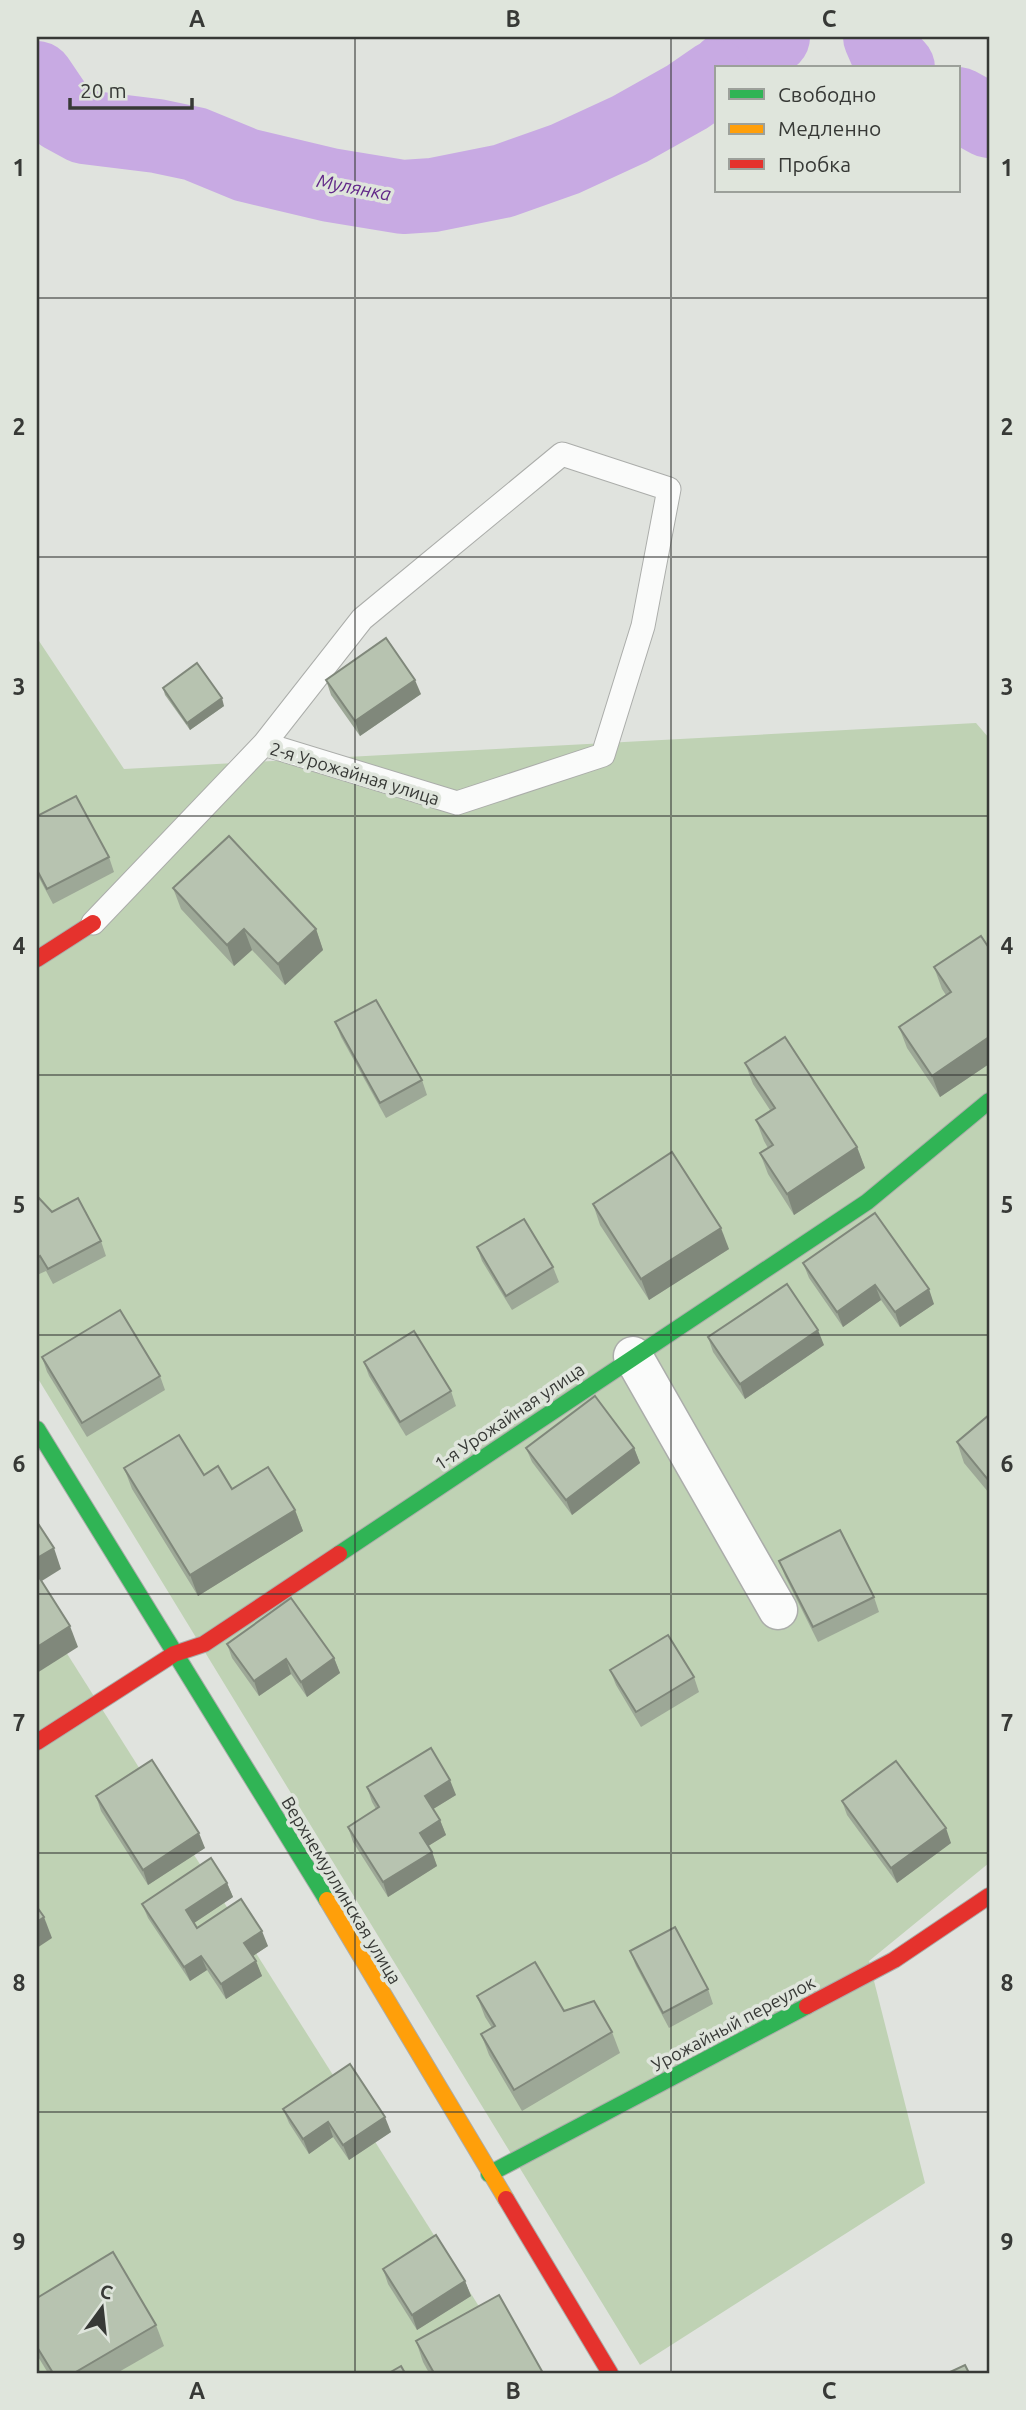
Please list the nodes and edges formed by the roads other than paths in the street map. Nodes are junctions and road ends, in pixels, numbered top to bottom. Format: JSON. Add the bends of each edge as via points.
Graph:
{"nodes":[{"id":1,"x":264,"y":744,"type":"junction"},
{"id":2,"x":93,"y":923,"type":"joint"},
{"id":3,"x":37,"y":959,"type":"edge"},
{"id":4,"x":989,"y":1101,"type":"edge"},
{"id":5,"x":634,"y":1356,"type":"junction"},
{"id":6,"x":37,"y":1429,"type":"edge"},
{"id":7,"x":778,"y":1611,"type":"dead end"},
{"id":8,"x":174,"y":1654,"type":"junction"},
{"id":9,"x":37,"y":1741,"type":"edge"},
{"id":10,"x":989,"y":1896,"type":"edge"},
{"id":11,"x":489,"y":2174,"type":"junction"},
{"id":12,"x":610,"y":2373,"type":"edge"}],
"edges":[{"from":1,"to":1,"type":"lane","name":"2-я Урожайная улица","via":[[457,803],[603,755],[643,626],[669,489],[562,454],[362,619]]},
{"from":1,"to":2,"type":"lane","name":"2-я Урожайная улица"},
{"from":2,"to":3,"type":"street","name":"2-я Урожайная улица"},
{"from":4,"to":5,"type":"street","name":"1-я Урожайная улица","via":[[867,1202]]},
{"from":5,"to":7,"type":"street"},
{"from":5,"to":8,"type":"street","name":"1-я Урожайная улица","via":[[204,1644]]},
{"from":6,"to":8,"type":"street","name":"Верхнемуллинская улица"},
{"from":8,"to":9,"type":"street","name":"1-я Урожайная улица"},
{"from":8,"to":11,"type":"street","name":"Верхнемуллинская улица","via":[[305,1863]]},
{"from":10,"to":11,"type":"street","name":"Урожайный переулок","via":[[894,1960]]},
{"from":11,"to":12,"type":"street","name":"Верхнемуллинская улица"}]}
